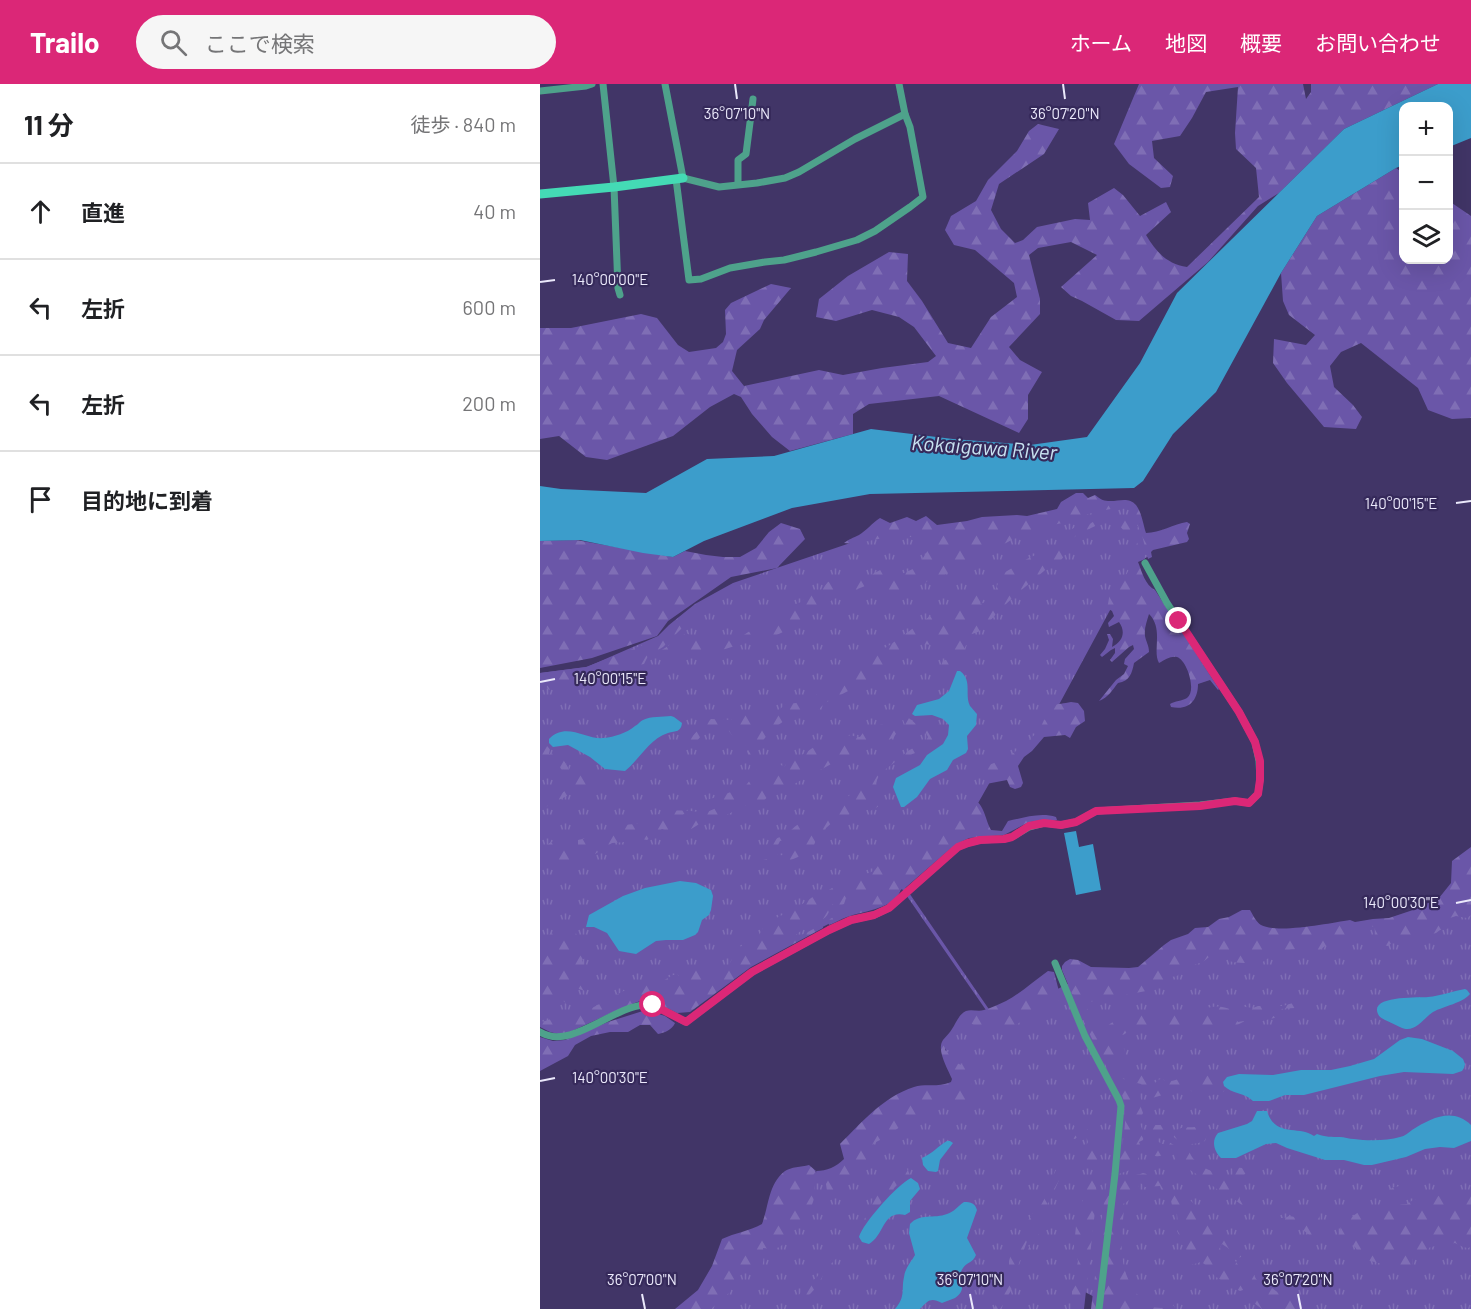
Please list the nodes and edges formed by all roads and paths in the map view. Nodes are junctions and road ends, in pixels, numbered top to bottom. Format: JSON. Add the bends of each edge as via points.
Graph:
{"nodes":[{"id":1,"x":592,"y":84,"type":"edge"},
{"id":2,"x":603,"y":84,"type":"edge"},
{"id":3,"x":664,"y":84,"type":"edge"},
{"id":4,"x":899,"y":84,"type":"edge"},
{"id":5,"x":540,"y":91,"type":"edge"},
{"id":6,"x":753,"y":99,"type":"dead end"},
{"id":7,"x":905,"y":114,"type":"junction"},
{"id":8,"x":679,"y":179,"type":"junction"},
{"id":9,"x":738,"y":184,"type":"junction"},
{"id":10,"x":614,"y":187,"type":"junction"},
{"id":11,"x":540,"y":194,"type":"edge"},
{"id":12,"x":620,"y":295,"type":"dead end"},
{"id":13,"x":1145,"y":563,"type":"dead end"},
{"id":14,"x":1055,"y":963,"type":"dead end"},
{"id":15,"x":540,"y":1032,"type":"edge"},
{"id":16,"x":1099,"y":1309,"type":"edge"}],
"edges":[{"from":1,"to":5,"type":"street"},
{"from":2,"to":10,"type":"street"},
{"from":3,"to":8,"type":"street"},
{"from":4,"to":7,"type":"street"},
{"from":6,"to":9,"type":"street","via":[[746,154],[738,160]]},
{"from":7,"to":8,"type":"street","via":[[923,196],[875,231],[816,252],[689,280]]},
{"from":7,"to":9,"type":"street","via":[[785,178]]},
{"from":8,"to":9,"type":"street","via":[[720,187]]},
{"from":8,"to":10,"type":"street"},
{"from":10,"to":11,"type":"street"},
{"from":10,"to":12,"type":"street"},
{"from":13,"to":15,"type":"street","via":[[1255,742],[1260,780],[1258,794],[1249,803],[1096,811],[1076,822],[1044,823],[1029,826],[1012,837],[968,843],[958,847],[889,908],[829,930],[752,972],[686,1022],[653,1005],[644,1005],[569,1036]]},
{"from":14,"to":16,"type":"street","via":[[1085,1036],[1121,1106]]}]}
